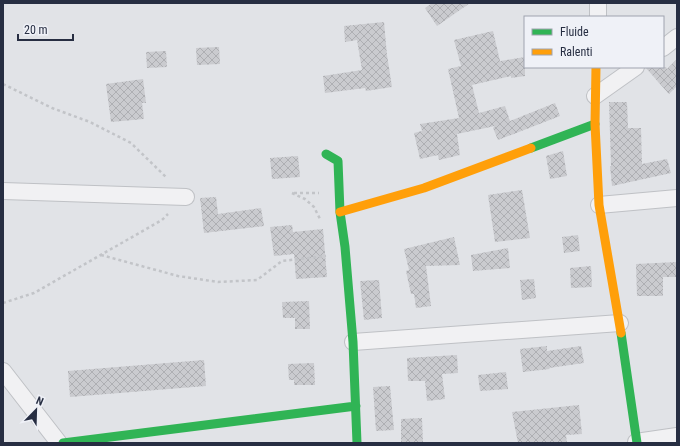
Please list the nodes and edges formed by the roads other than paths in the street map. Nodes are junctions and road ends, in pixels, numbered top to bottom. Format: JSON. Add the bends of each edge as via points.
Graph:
{"nodes":[{"id":1,"x":598,"y":3,"type":"edge"},
{"id":2,"x":598,"y":16,"type":"edge"},
{"id":3,"x":677,"y":37,"type":"edge"},
{"id":4,"x":664,"y":47,"type":"edge"},
{"id":5,"x":596,"y":68,"type":"edge"},
{"id":6,"x":635,"y":68,"type":"edge"},
{"id":7,"x":595,"y":96,"type":"junction"},
{"id":8,"x":595,"y":124,"type":"junction"},
{"id":9,"x":326,"y":154,"type":"dead end"},
{"id":10,"x":3,"y":191,"type":"edge"},
{"id":11,"x":186,"y":197,"type":"road end"},
{"id":12,"x":677,"y":198,"type":"edge"},
{"id":13,"x":599,"y":205,"type":"junction"},
{"id":14,"x":340,"y":212,"type":"junction"},
{"id":15,"x":620,"y":323,"type":"junction"},
{"id":16,"x":352,"y":342,"type":"junction"},
{"id":17,"x":3,"y":371,"type":"edge"},
{"id":18,"x":356,"y":406,"type":"junction"},
{"id":19,"x":677,"y":436,"type":"edge"},
{"id":20,"x":637,"y":442,"type":"edge"},
{"id":21,"x":58,"y":443,"type":"edge"},
{"id":22,"x":63,"y":443,"type":"edge"},
{"id":23,"x":357,"y":443,"type":"edge"}],
"edges":[{"from":1,"to":2,"type":"street"},
{"from":3,"to":4,"type":"street"},
{"from":5,"to":7,"type":"street"},
{"from":6,"to":7,"type":"street"},
{"from":7,"to":8,"type":"street"},
{"from":8,"to":13,"type":"street"},
{"from":8,"to":14,"type":"street","via":[[424,188]]},
{"from":9,"to":14,"type":"street","via":[[338,161]]},
{"from":10,"to":11,"type":"street"},
{"from":12,"to":13,"type":"street"},
{"from":13,"to":15,"type":"street"},
{"from":14,"to":16,"type":"street"},
{"from":15,"to":16,"type":"street"},
{"from":15,"to":20,"type":"street"},
{"from":16,"to":18,"type":"street"},
{"from":17,"to":21,"type":"street"},
{"from":18,"to":22,"type":"street"},
{"from":18,"to":23,"type":"street"},
{"from":19,"to":20,"type":"street"}]}
